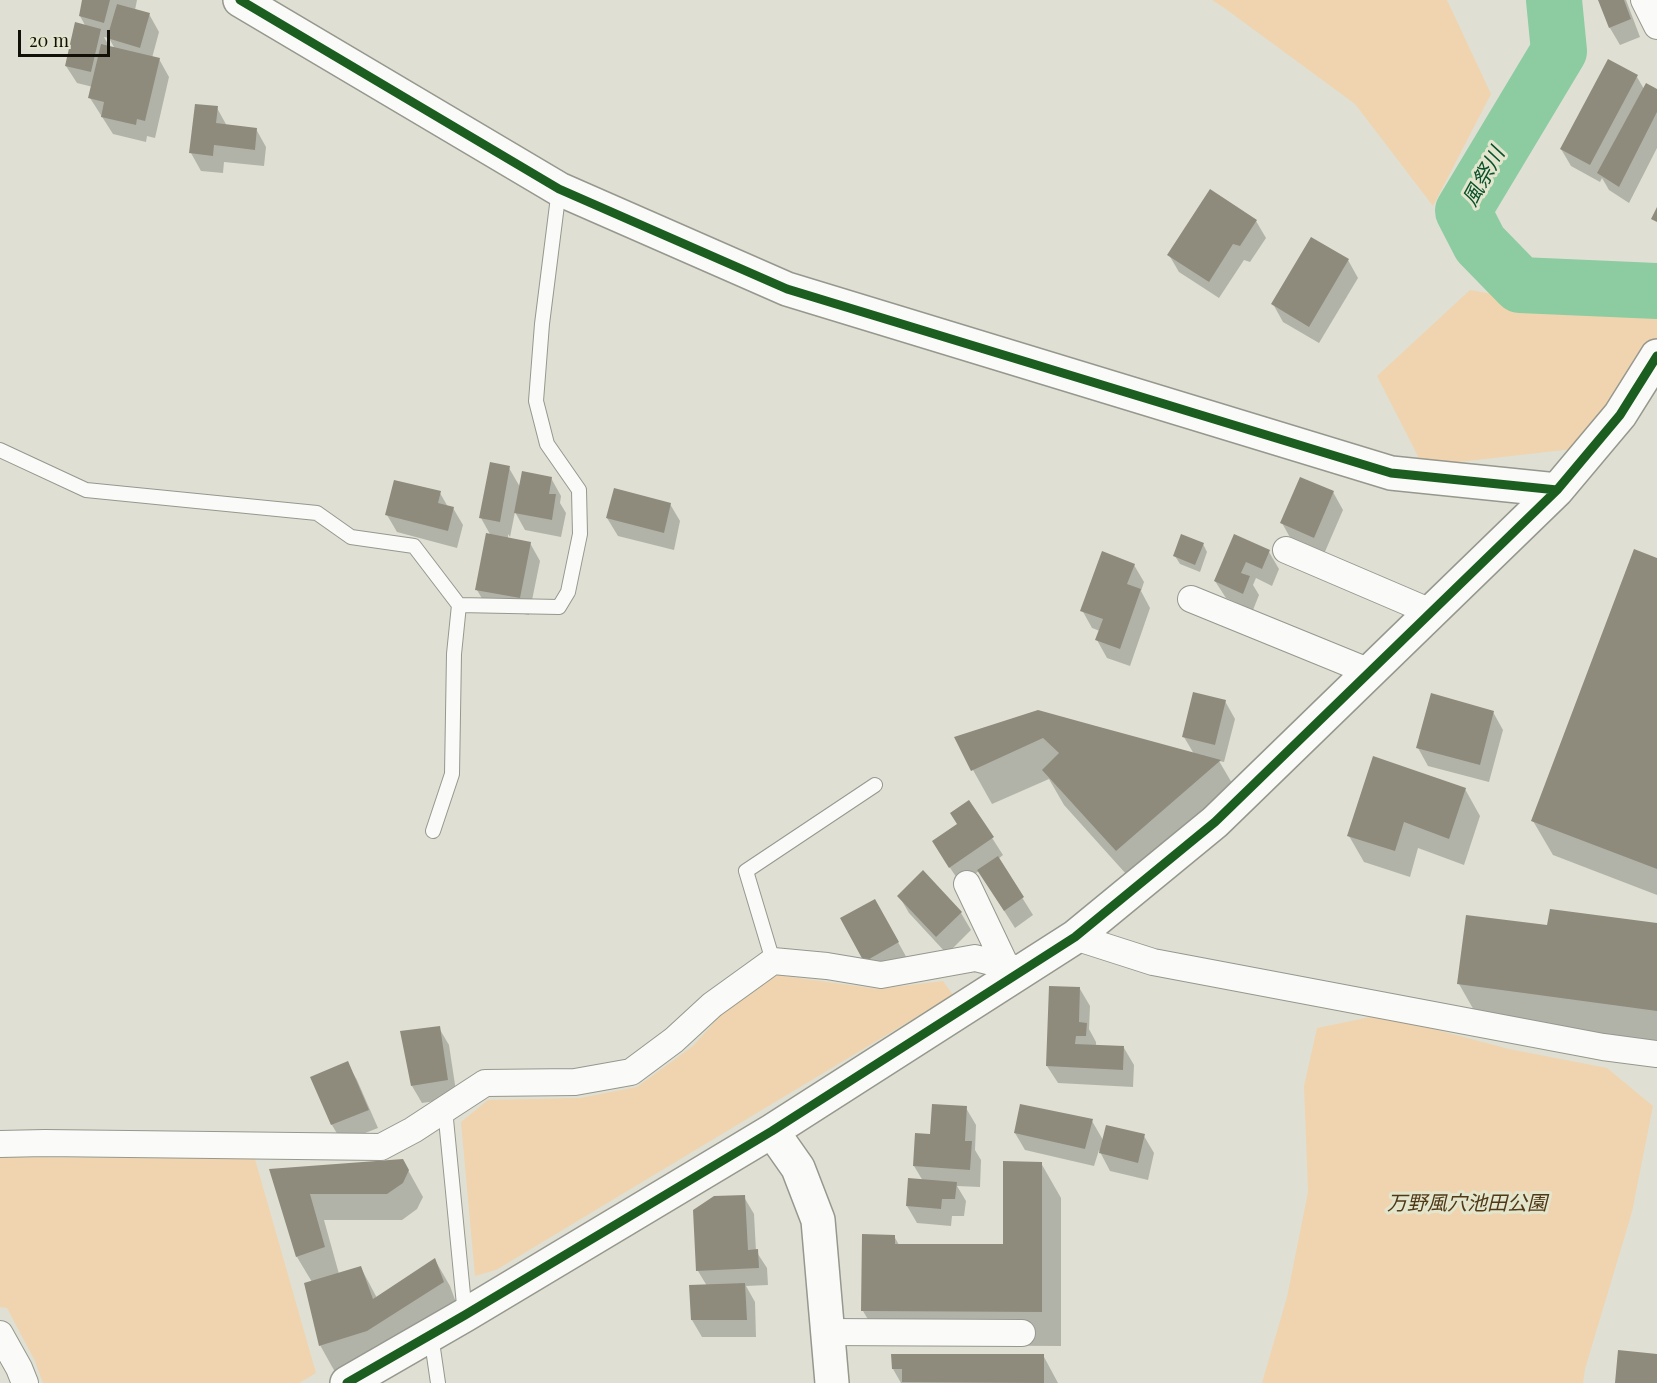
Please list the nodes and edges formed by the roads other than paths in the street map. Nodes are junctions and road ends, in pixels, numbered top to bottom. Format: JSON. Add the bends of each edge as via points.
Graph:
{"nodes":[{"id":1,"x":240,"y":0,"type":"edge"},
{"id":2,"x":1644,"y":0,"type":"edge"},
{"id":3,"x":1657,"y":26,"type":"edge"},
{"id":4,"x":559,"y":189,"type":"junction"},
{"id":5,"x":1657,"y":357,"type":"edge"},
{"id":6,"x":0,"y":450,"type":"edge"},
{"id":7,"x":1557,"y":490,"type":"junction"},
{"id":8,"x":1286,"y":550,"type":"dead end"},
{"id":9,"x":1191,"y":599,"type":"dead end"},
{"id":10,"x":459,"y":605,"type":"junction"},
{"id":11,"x":1431,"y":612,"type":"junction"},
{"id":12,"x":1370,"y":672,"type":"junction"},
{"id":13,"x":876,"y":785,"type":"dead end"},
{"id":14,"x":433,"y":831,"type":"dead end"},
{"id":15,"x":966,"y":884,"type":"dead end"},
{"id":16,"x":1075,"y":937,"type":"junction"},
{"id":17,"x":773,"y":962,"type":"junction"},
{"id":18,"x":1015,"y":968,"type":"junction"},
{"id":19,"x":1657,"y":1054,"type":"edge"},
{"id":20,"x":445,"y":1109,"type":"junction"},
{"id":21,"x":772,"y":1131,"type":"junction"},
{"id":22,"x":0,"y":1144,"type":"edge"},
{"id":23,"x":465,"y":1315,"type":"junction"},
{"id":24,"x":827,"y":1332,"type":"junction"},
{"id":25,"x":1022,"y":1333,"type":"dead end"},
{"id":26,"x":0,"y":1334,"type":"edge"},
{"id":27,"x":430,"y":1335,"type":"junction"},
{"id":28,"x":25,"y":1383,"type":"edge"},
{"id":29,"x":346,"y":1383,"type":"edge"},
{"id":30,"x":438,"y":1383,"type":"edge"},
{"id":31,"x":832,"y":1383,"type":"edge"}],
"edges":[{"from":1,"to":4,"type":"street"},
{"from":2,"to":3,"type":"street"},
{"from":4,"to":7,"type":"street","via":[[787,289],[1391,473]]},
{"from":4,"to":10,"type":"lane","via":[[536,401],[547,444],[579,490],[580,534],[568,591],[559,607]]},
{"from":5,"to":7,"type":"street","via":[[1620,415]]},
{"from":6,"to":10,"type":"lane","via":[[86,489],[317,513],[351,537],[414,546]]},
{"from":7,"to":11,"type":"street"},
{"from":8,"to":11,"type":"street"},
{"from":9,"to":12,"type":"street"},
{"from":10,"to":14,"type":"lane","via":[[452,774]]},
{"from":11,"to":12,"type":"street"},
{"from":12,"to":16,"type":"street","via":[[1215,822]]},
{"from":13,"to":17,"type":"lane","via":[[746,871]]},
{"from":15,"to":18,"type":"street"},
{"from":16,"to":18,"type":"street"},
{"from":16,"to":19,"type":"street","via":[[1153,962]]},
{"from":17,"to":18,"type":"street","via":[[881,975],[975,958]]},
{"from":17,"to":20,"type":"street","via":[[712,1005],[631,1072],[575,1082],[485,1083]]},
{"from":18,"to":21,"type":"street"},
{"from":20,"to":22,"type":"street","via":[[381,1147]]},
{"from":20,"to":23,"type":"lane"},
{"from":21,"to":23,"type":"street"},
{"from":21,"to":24,"type":"street","via":[[798,1168],[818,1220]]},
{"from":23,"to":27,"type":"street"},
{"from":24,"to":25,"type":"street"},
{"from":24,"to":31,"type":"street"},
{"from":26,"to":28,"type":"street"},
{"from":27,"to":29,"type":"street"},
{"from":27,"to":30,"type":"lane"}]}
